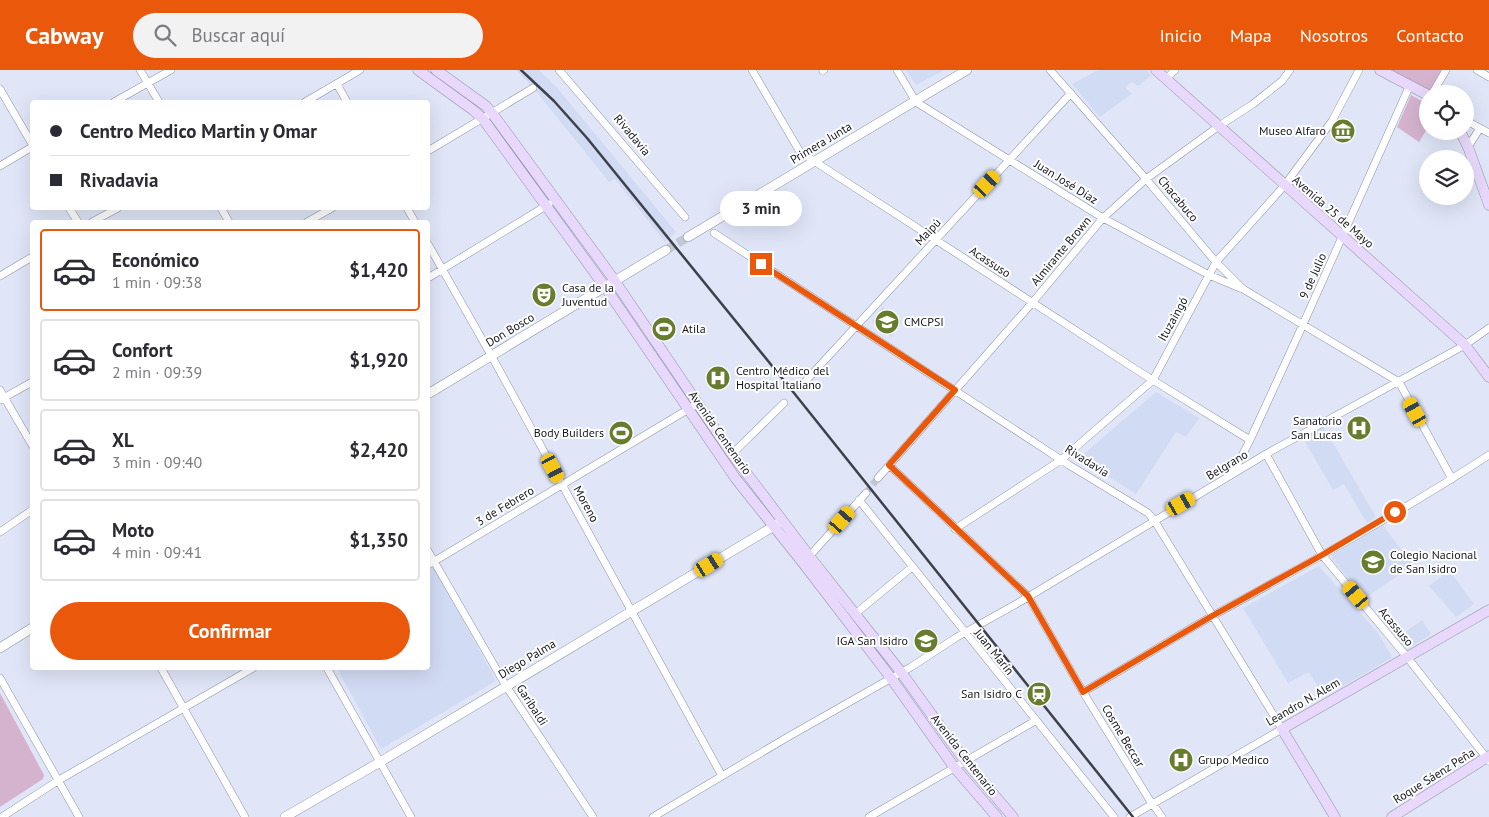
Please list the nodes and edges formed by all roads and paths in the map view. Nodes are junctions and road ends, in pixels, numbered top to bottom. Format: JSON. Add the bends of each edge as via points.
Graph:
{"nodes":[{"id":1,"x":140,"y":70,"type":"edge"},
{"id":2,"x":171,"y":70,"type":"edge"},
{"id":3,"x":360,"y":70,"type":"edge"},
{"id":4,"x":418,"y":70,"type":"edge"},
{"id":5,"x":436,"y":70,"type":"edge"},
{"id":6,"x":752,"y":70,"type":"edge"},
{"id":7,"x":897,"y":70,"type":"edge"},
{"id":8,"x":968,"y":70,"type":"edge"},
{"id":9,"x":1050,"y":70,"type":"edge"},
{"id":10,"x":1156,"y":70,"type":"edge"},
{"id":11,"x":1175,"y":70,"type":"edge"},
{"id":12,"x":1290,"y":70,"type":"edge"},
{"id":13,"x":1359,"y":70,"type":"edge"},
{"id":14,"x":1380,"y":70,"type":"edge"},
{"id":15,"x":1446,"y":70,"type":"edge"},
{"id":16,"x":1477,"y":70,"type":"edge"},
{"id":17,"x":563,"y":71,"type":"edge"},
{"id":18,"x":1489,"y":77,"type":"edge"},
{"id":19,"x":1166,"y":79,"type":"junction"},
{"id":20,"x":148,"y":84,"type":"junction"},
{"id":21,"x":337,"y":84,"type":"junction"},
{"id":22,"x":1410,"y":85,"type":"junction"},
{"id":23,"x":1437,"y":85,"type":"edge"},
{"id":24,"x":532,"y":88,"type":"dead end"},
{"id":25,"x":0,"y":89,"type":"edge"},
{"id":26,"x":1419,"y":90,"type":"edge"},
{"id":27,"x":1071,"y":93,"type":"junction"},
{"id":28,"x":118,"y":100,"type":"edge"},
{"id":29,"x":158,"y":100,"type":"edge"},
{"id":30,"x":309,"y":100,"type":"edge"},
{"id":31,"x":346,"y":100,"type":"edge"},
{"id":32,"x":916,"y":102,"type":"junction"},
{"id":33,"x":492,"y":113,"type":"junction"},
{"id":34,"x":483,"y":119,"type":"junction"},
{"id":35,"x":1474,"y":125,"type":"edge"},
{"id":36,"x":1219,"y":126,"type":"junction"},
{"id":37,"x":1480,"y":128,"type":"junction"},
{"id":38,"x":1489,"y":133,"type":"edge"},
{"id":39,"x":1464,"y":140,"type":"edge"},
{"id":40,"x":30,"y":142,"type":"edge"},
{"id":41,"x":30,"y":146,"type":"edge"},
{"id":42,"x":1468,"y":147,"type":"junction"},
{"id":43,"x":430,"y":150,"type":"edge"},
{"id":44,"x":1009,"y":160,"type":"junction"},
{"id":45,"x":814,"y":162,"type":"junction"},
{"id":46,"x":0,"y":166,"type":"edge"},
{"id":47,"x":1146,"y":179,"type":"junction"},
{"id":48,"x":1284,"y":186,"type":"junction"},
{"id":49,"x":555,"y":200,"type":"junction"},
{"id":50,"x":1489,"y":205,"type":"edge"},
{"id":51,"x":545,"y":206,"type":"junction"},
{"id":52,"x":114,"y":210,"type":"edge"},
{"id":53,"x":328,"y":210,"type":"edge"},
{"id":54,"x":685,"y":218,"type":"dead end"},
{"id":55,"x":1104,"y":218,"type":"junction"},
{"id":56,"x":96,"y":220,"type":"edge"},
{"id":57,"x":311,"y":220,"type":"edge"},
{"id":58,"x":714,"y":233,"type":"dead end"},
{"id":59,"x":1343,"y":236,"type":"junction"},
{"id":60,"x":688,"y":237,"type":"tunnel mouth"},
{"id":61,"x":936,"y":240,"type":"junction"},
{"id":62,"x":430,"y":247,"type":"edge"},
{"id":63,"x":666,"y":250,"type":"tunnel mouth"},
{"id":64,"x":30,"y":258,"type":"edge"},
{"id":65,"x":1216,"y":262,"type":"junction"},
{"id":66,"x":443,"y":269,"type":"junction"},
{"id":67,"x":1209,"y":275,"type":"junction"},
{"id":68,"x":0,"y":276,"type":"edge"},
{"id":69,"x":430,"y":277,"type":"edge"},
{"id":70,"x":614,"y":281,"type":"junction"},
{"id":71,"x":605,"y":287,"type":"junction"},
{"id":72,"x":1243,"y":289,"type":"junction"},
{"id":73,"x":1032,"y":303,"type":"junction"},
{"id":74,"x":1303,"y":325,"type":"junction"},
{"id":75,"x":855,"y":327,"type":"junction"},
{"id":76,"x":1489,"y":328,"type":"edge"},
{"id":77,"x":1465,"y":346,"type":"junction"},
{"id":78,"x":491,"y":355,"type":"junction"},
{"id":79,"x":1489,"y":377,"type":"edge"},
{"id":80,"x":1153,"y":380,"type":"junction"},
{"id":81,"x":1399,"y":382,"type":"junction"},
{"id":82,"x":30,"y":383,"type":"edge"},
{"id":83,"x":801,"y":386,"type":"dead end"},
{"id":84,"x":0,"y":390,"type":"edge"},
{"id":85,"x":955,"y":390,"type":"junction"},
{"id":86,"x":430,"y":393,"type":"edge"},
{"id":87,"x":2,"y":399,"type":"edge"},
{"id":88,"x":697,"y":404,"type":"junction"},
{"id":89,"x":784,"y":404,"type":"dead end"},
{"id":90,"x":688,"y":410,"type":"junction"},
{"id":91,"x":1250,"y":440,"type":"junction"},
{"id":92,"x":30,"y":442,"type":"edge"},
{"id":93,"x":732,"y":454,"type":"junction"},
{"id":94,"x":1266,"y":454,"type":"junction"},
{"id":95,"x":1489,"y":455,"type":"edge"},
{"id":96,"x":1061,"y":460,"type":"junction"},
{"id":97,"x":889,"y":465,"type":"junction"},
{"id":98,"x":1231,"y":475,"type":"junction"},
{"id":99,"x":878,"y":478,"type":"tunnel mouth"},
{"id":100,"x":1452,"y":479,"type":"junction"},
{"id":101,"x":562,"y":485,"type":"junction"},
{"id":102,"x":866,"y":492,"type":"tunnel mouth"},
{"id":103,"x":859,"y":500,"type":"junction"},
{"id":104,"x":30,"y":511,"type":"edge"},
{"id":105,"x":1154,"y":520,"type":"junction"},
{"id":106,"x":778,"y":524,"type":"junction"},
{"id":107,"x":955,"y":529,"type":"junction"},
{"id":108,"x":0,"y":532,"type":"edge"},
{"id":109,"x":1322,"y":555,"type":"junction"},
{"id":110,"x":806,"y":560,"type":"junction"},
{"id":111,"x":431,"y":563,"type":"edge"},
{"id":112,"x":912,"y":567,"type":"junction"},
{"id":113,"x":1028,"y":596,"type":"junction"},
{"id":114,"x":1489,"y":610,"type":"edge"},
{"id":115,"x":632,"y":611,"type":"junction"},
{"id":116,"x":855,"y":614,"type":"junction"},
{"id":117,"x":1212,"y":616,"type":"junction"},
{"id":118,"x":30,"y":629,"type":"edge"},
{"id":119,"x":964,"y":633,"type":"junction"},
{"id":120,"x":0,"y":648,"type":"edge"},
{"id":121,"x":1407,"y":657,"type":"junction"},
{"id":122,"x":162,"y":670,"type":"edge"},
{"id":123,"x":250,"y":670,"type":"edge"},
{"id":124,"x":328,"y":670,"type":"edge"},
{"id":125,"x":901,"y":672,"type":"junction"},
{"id":126,"x":0,"y":678,"type":"edge"},
{"id":127,"x":891,"y":678,"type":"junction"},
{"id":128,"x":506,"y":686,"type":"junction"},
{"id":129,"x":1083,"y":692,"type":"junction"},
{"id":130,"x":184,"y":708,"type":"junction"},
{"id":131,"x":1035,"y":721,"type":"junction"},
{"id":132,"x":1282,"y":729,"type":"junction"},
{"id":133,"x":1488,"y":758,"type":"edge"},
{"id":134,"x":965,"y":761,"type":"junction"},
{"id":135,"x":380,"y":762,"type":"junction"},
{"id":136,"x":954,"y":767,"type":"junction"},
{"id":137,"x":722,"y":776,"type":"junction"},
{"id":138,"x":59,"y":780,"type":"junction"},
{"id":139,"x":1152,"y":804,"type":"junction"},
{"id":140,"x":2,"y":817,"type":"edge"},
{"id":141,"x":79,"y":817,"type":"edge"},
{"id":142,"x":245,"y":817,"type":"edge"},
{"id":143,"x":285,"y":817,"type":"edge"},
{"id":144,"x":411,"y":817,"type":"edge"},
{"id":145,"x":593,"y":817,"type":"edge"},
{"id":146,"x":653,"y":817,"type":"edge"},
{"id":147,"x":869,"y":817,"type":"edge"},
{"id":148,"x":997,"y":817,"type":"edge"},
{"id":149,"x":1013,"y":817,"type":"edge"},
{"id":150,"x":1114,"y":817,"type":"edge"},
{"id":151,"x":1130,"y":817,"type":"edge"},
{"id":152,"x":1162,"y":817,"type":"edge"},
{"id":153,"x":1335,"y":817,"type":"edge"},
{"id":154,"x":1392,"y":817,"type":"edge"}],
"edges":[{"from":1,"to":20,"type":"street"},
{"from":2,"to":20,"type":"street"},
{"from":3,"to":21,"type":"street"},
{"from":4,"to":34,"type":"main road","name":"Avenida Centenario"},
{"from":5,"to":33,"type":"main road","name":"Avenida Centenario"},
{"from":6,"to":45,"type":"street","name":"Acassuso","via":[[800,152]]},
{"from":7,"to":32,"type":"street","name":"Juan José Díaz"},
{"from":8,"to":32,"type":"street","name":"Primera Junta"},
{"from":9,"to":27,"type":"street","name":"Chacabuco"},
{"from":10,"to":19,"type":"main road","name":"Avenida 25 de Mayo"},
{"from":11,"to":19,"type":"street"},
{"from":12,"to":36,"type":"street","name":"Almirante Brown","via":[[1282,81],[1253,104]]},
{"from":13,"to":48,"type":"street","name":"Ituzaingó","via":[[1332,121]]},
{"from":14,"to":22,"type":"main road"},
{"from":15,"to":23,"type":"street"},
{"from":16,"to":18,"type":"street"},
{"from":17,"to":54,"type":"street","name":"Rivadavia"},
{"from":19,"to":36,"type":"main road","name":"Avenida 25 de Mayo"},
{"from":20,"to":28,"type":"street"},
{"from":20,"to":29,"type":"street"},
{"from":21,"to":30,"type":"street"},
{"from":21,"to":31,"type":"street"},
{"from":22,"to":26,"type":"main road"},
{"from":22,"to":59,"type":"street","name":"9 de Julio"},
{"from":24,"to":33,"type":"street"},
{"from":25,"to":40,"type":"street"},
{"from":27,"to":44,"type":"street","name":"Maipú"},
{"from":27,"to":47,"type":"street","name":"Chacabuco"},
{"from":32,"to":44,"type":"street","name":"Juan José Díaz"},
{"from":32,"to":45,"type":"street","name":"Primera Junta"},
{"from":33,"to":34,"type":"street"},
{"from":33,"to":49,"type":"main road","name":"Avenida Centenario"},
{"from":34,"to":43,"type":"street"},
{"from":34,"to":51,"type":"main road","name":"Avenida Centenario"},
{"from":35,"to":37,"type":"street"},
{"from":36,"to":47,"type":"street","name":"Almirante Brown"},
{"from":36,"to":48,"type":"main road","name":"Avenida 25 de Mayo"},
{"from":37,"to":38,"type":"street"},
{"from":37,"to":42,"type":"street"},
{"from":39,"to":42,"type":"main road"},
{"from":41,"to":46,"type":"street"},
{"from":42,"to":50,"type":"main road"},
{"from":44,"to":55,"type":"street","name":"Juan José Díaz"},
{"from":44,"to":61,"type":"street","name":"Maipú"},
{"from":45,"to":60,"type":"street","name":"Primera Junta"},
{"from":45,"to":61,"type":"street","name":"Acassuso"},
{"from":47,"to":55,"type":"street","name":"Almirante Brown"},
{"from":47,"to":65,"type":"street","name":"Chacabuco"},
{"from":48,"to":59,"type":"main road","name":"Avenida 25 de Mayo"},
{"from":48,"to":65,"type":"street","name":"Ituzaingó"},
{"from":49,"to":51,"type":"street"},
{"from":49,"to":70,"type":"main road","name":"Avenida Centenario"},
{"from":51,"to":66,"type":"street"},
{"from":51,"to":71,"type":"main road","name":"Avenida Centenario"},
{"from":52,"to":56,"type":"street"},
{"from":53,"to":57,"type":"street"},
{"from":55,"to":67,"type":"street","name":"Juan José Díaz"},
{"from":55,"to":73,"type":"street","name":"Almirante Brown"},
{"from":58,"to":75,"type":"street","name":"Rivadavia"},
{"from":59,"to":74,"type":"street","name":"9 de Julio"},
{"from":59,"to":77,"type":"main road","name":"Avenida 25 de Mayo"},
{"from":61,"to":73,"type":"street","name":"Acassuso"},
{"from":61,"to":75,"type":"street","name":"Maipú"},
{"from":62,"to":66,"type":"street","name":"Moreno"},
{"from":63,"to":70,"type":"street"},
{"from":64,"to":68,"type":"street"},
{"from":65,"to":67,"type":"street","name":"Ituzaingó"},
{"from":65,"to":72,"type":"street","name":"Chacabuco"},
{"from":66,"to":69,"type":"street"},
{"from":66,"to":78,"type":"street","name":"Moreno"},
{"from":67,"to":72,"type":"street","name":"Juan José Díaz"},
{"from":67,"to":80,"type":"street","name":"Ituzaingó"},
{"from":70,"to":71,"type":"street"},
{"from":70,"to":88,"type":"main road","name":"Avenida Centenario"},
{"from":71,"to":78,"type":"street","name":"Don Bosco"},
{"from":71,"to":90,"type":"main road","name":"Avenida Centenario"},
{"from":72,"to":74,"type":"street","name":"Chacabuco"},
{"from":73,"to":80,"type":"street","name":"Acassuso"},
{"from":73,"to":85,"type":"street","name":"Almirante Brown"},
{"from":74,"to":81,"type":"street","name":"Chacabuco"},
{"from":74,"to":91,"type":"street","name":"9 de Julio"},
{"from":75,"to":83,"type":"street","name":"Maipú"},
{"from":75,"to":85,"type":"street","name":"Rivadavia"},
{"from":76,"to":77,"type":"street","name":"Belgrano"},
{"from":77,"to":79,"type":"main road","name":"Avenida 25 de Mayo"},
{"from":77,"to":81,"type":"street","name":"Belgrano"},
{"from":78,"to":86,"type":"street","name":"Don Bosco"},
{"from":78,"to":101,"type":"street","name":"Moreno"},
{"from":80,"to":91,"type":"street","name":"Acassuso"},
{"from":80,"to":96,"type":"street","name":"Ituzaingó"},
{"from":81,"to":94,"type":"street","name":"Belgrano"},
{"from":81,"to":100,"type":"street"},
{"from":82,"to":87,"type":"street"},
{"from":84,"to":87,"type":"street"},
{"from":85,"to":96,"type":"street","name":"Rivadavia"},
{"from":85,"to":97,"type":"street","name":"Almirante Brown"},
{"from":87,"to":92,"type":"street"},
{"from":88,"to":90,"type":"street","name":"3 de Febrero"},
{"from":88,"to":93,"type":"main road","name":"Avenida Centenario"},
{"from":89,"to":93,"type":"street"},
{"from":90,"to":101,"type":"street","name":"3 de Febrero"},
{"from":90,"to":106,"type":"main road","name":"Avenida Centenario","via":[[736,479]]},
{"from":91,"to":98,"type":"street","name":"9 de Julio"},
{"from":93,"to":106,"type":"main road","name":"Avenida Centenario"},
{"from":94,"to":98,"type":"street","name":"Belgrano"},
{"from":94,"to":109,"type":"street","name":"Acassuso"},
{"from":95,"to":100,"type":"street"},
{"from":96,"to":105,"type":"street","name":"Rivadavia"},
{"from":96,"to":107,"type":"street","name":"Ituzaingó"},
{"from":97,"to":99,"type":"street","name":"Almirante Brown"},
{"from":97,"to":107,"type":"street","name":"Cosme Beccar"},
{"from":98,"to":105,"type":"street","name":"Belgrano"},
{"from":100,"to":109,"type":"street"},
{"from":101,"to":111,"type":"street","name":"3 de Febrero"},
{"from":101,"to":115,"type":"street","name":"Moreno"},
{"from":102,"to":103,"type":"street"},
{"from":103,"to":110,"type":"street"},
{"from":103,"to":112,"type":"street","name":"Juan Marín"},
{"from":104,"to":108,"type":"street"},
{"from":105,"to":113,"type":"street","name":"Belgrano"},
{"from":105,"to":117,"type":"street","name":"Rivadavia"},
{"from":106,"to":110,"type":"main road","name":"Avenida Centenario"},
{"from":106,"to":115,"type":"street","name":"Diego Palma"},
{"from":107,"to":113,"type":"street","name":"Cosme Beccar"},
{"from":109,"to":117,"type":"street"},
{"from":109,"to":121,"type":"street","name":"Acassuso"},
{"from":110,"to":116,"type":"main road","name":"Avenida Centenario"},
{"from":110,"to":127,"type":"main road","name":"Avenida Centenario"},
{"from":111,"to":128,"type":"street","name":"Garibaldi"},
{"from":112,"to":116,"type":"street"},
{"from":112,"to":119,"type":"street","name":"Juan Marín"},
{"from":113,"to":119,"type":"street","name":"Belgrano"},
{"from":113,"to":129,"type":"street","name":"Cosme Beccar"},
{"from":114,"to":121,"type":"main road","name":"Leandro N. Alem"},
{"from":115,"to":128,"type":"street","name":"Diego Palma"},
{"from":115,"to":137,"type":"street","name":"Moreno"},
{"from":116,"to":125,"type":"main road","name":"Avenida Centenario"},
{"from":117,"to":129,"type":"street"},
{"from":117,"to":132,"type":"street","name":"Rivadavia"},
{"from":118,"to":120,"type":"street"},
{"from":119,"to":125,"type":"street","name":"Belgrano"},
{"from":119,"to":131,"type":"street","name":"Juan Marín"},
{"from":121,"to":132,"type":"main road","name":"Leandro N. Alem"},
{"from":121,"to":133,"type":"street","name":"Acassuso"},
{"from":122,"to":130,"type":"street"},
{"from":123,"to":130,"type":"street"},
{"from":124,"to":135,"type":"street"},
{"from":125,"to":127,"type":"street","name":"Belgrano"},
{"from":125,"to":134,"type":"main road","name":"Avenida Centenario"},
{"from":126,"to":138,"type":"street"},
{"from":127,"to":136,"type":"main road","name":"Avenida Centenario"},
{"from":127,"to":137,"type":"street","name":"Belgrano"},
{"from":128,"to":135,"type":"street","name":"Diego Palma"},
{"from":128,"to":145,"type":"street","name":"Garibaldi"},
{"from":129,"to":139,"type":"street","name":"Cosme Beccar"},
{"from":130,"to":138,"type":"street"},
{"from":130,"to":142,"type":"street"},
{"from":131,"to":134,"type":"street"},
{"from":131,"to":150,"type":"street","name":"Juan Marín"},
{"from":132,"to":139,"type":"street","name":"Leandro N. Alem"},
{"from":132,"to":153,"type":"main road","name":"Rivadavia"},
{"from":133,"to":154,"type":"main road","name":"Roque Sáenz Peña"},
{"from":134,"to":136,"type":"street"},
{"from":134,"to":149,"type":"main road","name":"Avenida Centenario"},
{"from":135,"to":143,"type":"street","name":"Diego Palma"},
{"from":135,"to":144,"type":"street"},
{"from":136,"to":147,"type":"street"},
{"from":136,"to":148,"type":"main road","name":"Avenida Centenario"},
{"from":137,"to":146,"type":"street","name":"Belgrano"},
{"from":138,"to":140,"type":"street"},
{"from":138,"to":141,"type":"street"},
{"from":139,"to":151,"type":"street","name":"Leandro N. Alem"},
{"from":139,"to":152,"type":"street","name":"Cosme Beccar"}]}
